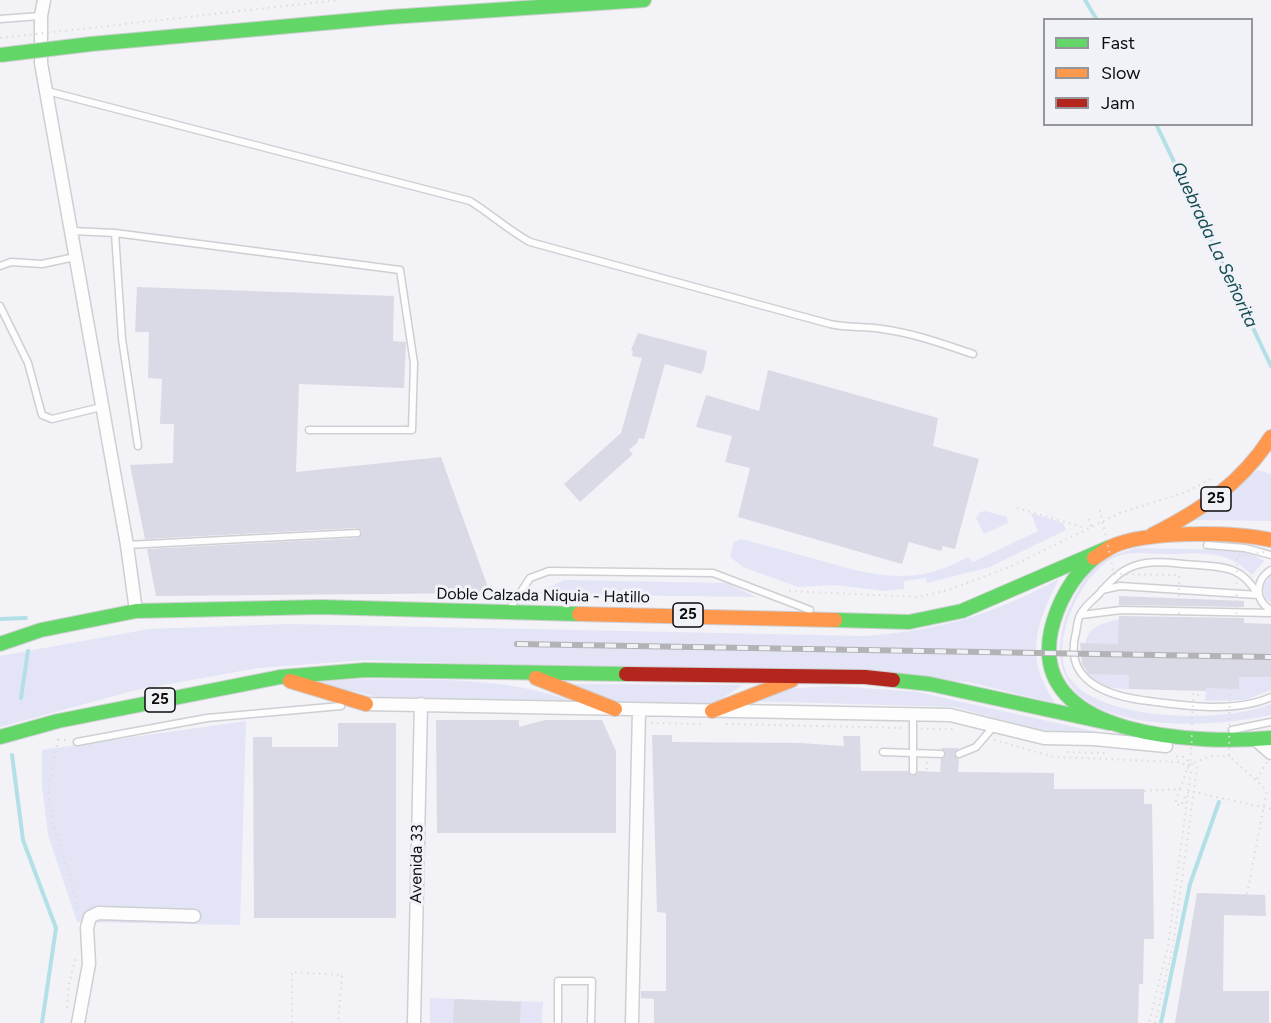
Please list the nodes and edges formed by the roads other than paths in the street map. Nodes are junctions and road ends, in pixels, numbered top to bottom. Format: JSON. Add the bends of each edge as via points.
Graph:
{"nodes":[{"id":1,"x":44,"y":0,"type":"edge"},
{"id":2,"x":644,"y":0,"type":"edge"},
{"id":3,"x":589,"y":2,"type":"edge"},
{"id":4,"x":41,"y":16,"type":"junction"},
{"id":5,"x":0,"y":19,"type":"edge"},
{"id":6,"x":0,"y":55,"type":"edge"},
{"id":7,"x":47,"y":91,"type":"junction"},
{"id":8,"x":71,"y":231,"type":"junction"},
{"id":9,"x":115,"y":233,"type":"junction"},
{"id":10,"x":75,"y":257,"type":"junction"},
{"id":11,"x":0,"y":266,"type":"edge"},
{"id":12,"x":0,"y":306,"type":"edge"},
{"id":13,"x":973,"y":354,"type":"dead end"},
{"id":14,"x":101,"y":407,"type":"junction"},
{"id":15,"x":309,"y":430,"type":"dead end"},
{"id":16,"x":1271,"y":437,"type":"edge"},
{"id":17,"x":138,"y":446,"type":"dead end"},
{"id":18,"x":357,"y":533,"type":"dead end"},
{"id":19,"x":1175,"y":537,"type":"junction"},
{"id":20,"x":1142,"y":540,"type":"junction"},
{"id":21,"x":1271,"y":540,"type":"edge"},
{"id":22,"x":127,"y":545,"type":"junction"},
{"id":23,"x":1110,"y":547,"type":"junction"},
{"id":24,"x":1271,"y":553,"type":"edge"},
{"id":25,"x":1271,"y":570,"type":"edge"},
{"id":26,"x":1102,"y":590,"type":"junction"},
{"id":27,"x":1258,"y":595,"type":"junction"},
{"id":28,"x":1271,"y":611,"type":"edge"},
{"id":29,"x":136,"y":612,"type":"junction"},
{"id":30,"x":508,"y":612,"type":"junction"},
{"id":31,"x":1080,"y":615,"type":"junction"},
{"id":32,"x":848,"y":621,"type":"junction"},
{"id":33,"x":0,"y":644,"type":"edge"},
{"id":34,"x":524,"y":674,"type":"junction"},
{"id":35,"x":804,"y":676,"type":"junction"},
{"id":36,"x":280,"y":677,"type":"junction"},
{"id":37,"x":1271,"y":697,"type":"edge"},
{"id":38,"x":366,"y":704,"type":"junction"},
{"id":39,"x":421,"y":704,"type":"junction"},
{"id":40,"x":615,"y":709,"type":"junction"},
{"id":41,"x":639,"y":710,"type":"junction"},
{"id":42,"x":712,"y":711,"type":"junction"},
{"id":43,"x":913,"y":716,"type":"junction"},
{"id":44,"x":1271,"y":722,"type":"edge"},
{"id":45,"x":1109,"y":723,"type":"junction"},
{"id":46,"x":994,"y":726,"type":"junction"},
{"id":47,"x":0,"y":737,"type":"edge"},
{"id":48,"x":1187,"y":737,"type":"junction"},
{"id":49,"x":1271,"y":738,"type":"edge"},
{"id":50,"x":1236,"y":740,"type":"junction"},
{"id":51,"x":1256,"y":740,"type":"junction"},
{"id":52,"x":77,"y":742,"type":"dead end"},
{"id":53,"x":883,"y":752,"type":"dead end"},
{"id":54,"x":913,"y":753,"type":"junction"},
{"id":55,"x":1271,"y":753,"type":"edge"},
{"id":56,"x":941,"y":754,"type":"dead end"},
{"id":57,"x":959,"y":754,"type":"dead end"},
{"id":58,"x":913,"y":771,"type":"dead end"},
{"id":59,"x":194,"y":916,"type":"dead end"},
{"id":60,"x":78,"y":1023,"type":"edge"},
{"id":61,"x":414,"y":1023,"type":"edge"},
{"id":62,"x":558,"y":1023,"type":"edge"},
{"id":63,"x":591,"y":1023,"type":"edge"},
{"id":64,"x":632,"y":1023,"type":"edge"}],
"edges":[{"from":1,"to":4,"type":"street"},
{"from":2,"to":3,"type":"main road"},
{"from":3,"to":6,"type":"main road","bridge":true},
{"from":4,"to":5,"type":"lane"},
{"from":4,"to":7,"type":"street","via":[[41,63]]},
{"from":7,"to":8,"type":"street"},
{"from":7,"to":13,"type":"lane","via":[[470,201],[530,242],[830,324],[919,336]]},
{"from":8,"to":9,"type":"lane"},
{"from":8,"to":10,"type":"street"},
{"from":9,"to":15,"type":"lane","via":[[400,270],[414,363],[412,430]]},
{"from":9,"to":17,"type":"lane","via":[[122,339]]},
{"from":10,"to":11,"type":"lane","via":[[42,264],[12,262]]},
{"from":10,"to":14,"type":"street"},
{"from":12,"to":14,"type":"lane","via":[[28,363],[42,415],[52,419]]},
{"from":14,"to":22,"type":"street"},
{"from":16,"to":20,"type":"main road","number":"25","via":[[1252,468],[1234,487]]},
{"from":18,"to":22,"type":"lane"},
{"from":19,"to":20,"type":"main road","number":"25"},
{"from":19,"to":21,"type":"main road","number":"25","via":[[1253,536]]},
{"from":19,"to":24,"type":"lane"},
{"from":20,"to":23,"type":"main road","number":"25"},
{"from":22,"to":29,"type":"street"},
{"from":23,"to":32,"type":"main road","name":"Doble Calzada Niquia - Hatillo","number":"25","via":[[948,615],[909,622]]},
{"from":23,"to":45,"type":"main road","number":"25","via":[[1082,569],[1070,585],[1051,632],[1048,655],[1052,674],[1069,699],[1088,714]]},
{"from":25,"to":27,"type":"lane","via":[[1260,580]]},
{"from":26,"to":27,"type":"lane","via":[[1120,586]]},
{"from":26,"to":27,"type":"lane","via":[[1124,570],[1154,562],[1229,569],[1250,581]]},
{"from":26,"to":31,"type":"lane"},
{"from":27,"to":28,"type":"lane"},
{"from":28,"to":31,"type":"lane","via":[[1121,610]]},
{"from":29,"to":30,"type":"main road","name":"Doble Calzada Niquia - Hatillo","number":"25","via":[[321,607]]},
{"from":29,"to":33,"type":"main road","name":"Doble Calzada Niquia - Hatillo","number":"25","via":[[41,630]]},
{"from":30,"to":32,"type":"main road","name":"Doble Calzada Niquia - Hatillo","number":"25"},
{"from":30,"to":32,"type":"lane","via":[[530,578],[549,571],[713,573]]},
{"from":31,"to":37,"type":"lane","via":[[1075,659],[1082,675],[1104,691],[1121,698],[1212,705],[1243,706]]},
{"from":34,"to":35,"type":"main road","number":"25"},
{"from":34,"to":36,"type":"main road","number":"25","via":[[365,670]]},
{"from":34,"to":40,"type":"main road"},
{"from":35,"to":42,"type":"main road"},
{"from":35,"to":45,"type":"main road","number":"25","via":[[919,682]]},
{"from":36,"to":38,"type":"main road"},
{"from":36,"to":47,"type":"main road","number":"25","via":[[58,721]]},
{"from":38,"to":39,"type":"street"},
{"from":38,"to":52,"type":"lane","via":[[207,718]]},
{"from":39,"to":40,"type":"street"},
{"from":39,"to":61,"type":"street","name":"Avenida 33"},
{"from":40,"to":41,"type":"street"},
{"from":41,"to":42,"type":"street"},
{"from":41,"to":64,"type":"street"},
{"from":42,"to":43,"type":"street"},
{"from":43,"to":46,"type":"street","via":[[950,715]]},
{"from":43,"to":54,"type":"lane"},
{"from":44,"to":48,"type":"lane"},
{"from":45,"to":48,"type":"main road","number":"25"},
{"from":46,"to":50,"type":"street","via":[[1044,738],[1171,747],[1210,746]]},
{"from":46,"to":57,"type":"lane","via":[[976,747]]},
{"from":48,"to":50,"type":"main road","number":"25"},
{"from":49,"to":51,"type":"main road","number":"25"},
{"from":50,"to":51,"type":"main road","number":"25"},
{"from":51,"to":55,"type":"street"},
{"from":53,"to":54,"type":"lane"},
{"from":54,"to":56,"type":"lane"},
{"from":54,"to":58,"type":"lane"},
{"from":59,"to":60,"type":"street","via":[[98,913],[90,917],[89,964]]},
{"from":62,"to":63,"type":"lane","via":[[558,981],[592,981]]}]}
